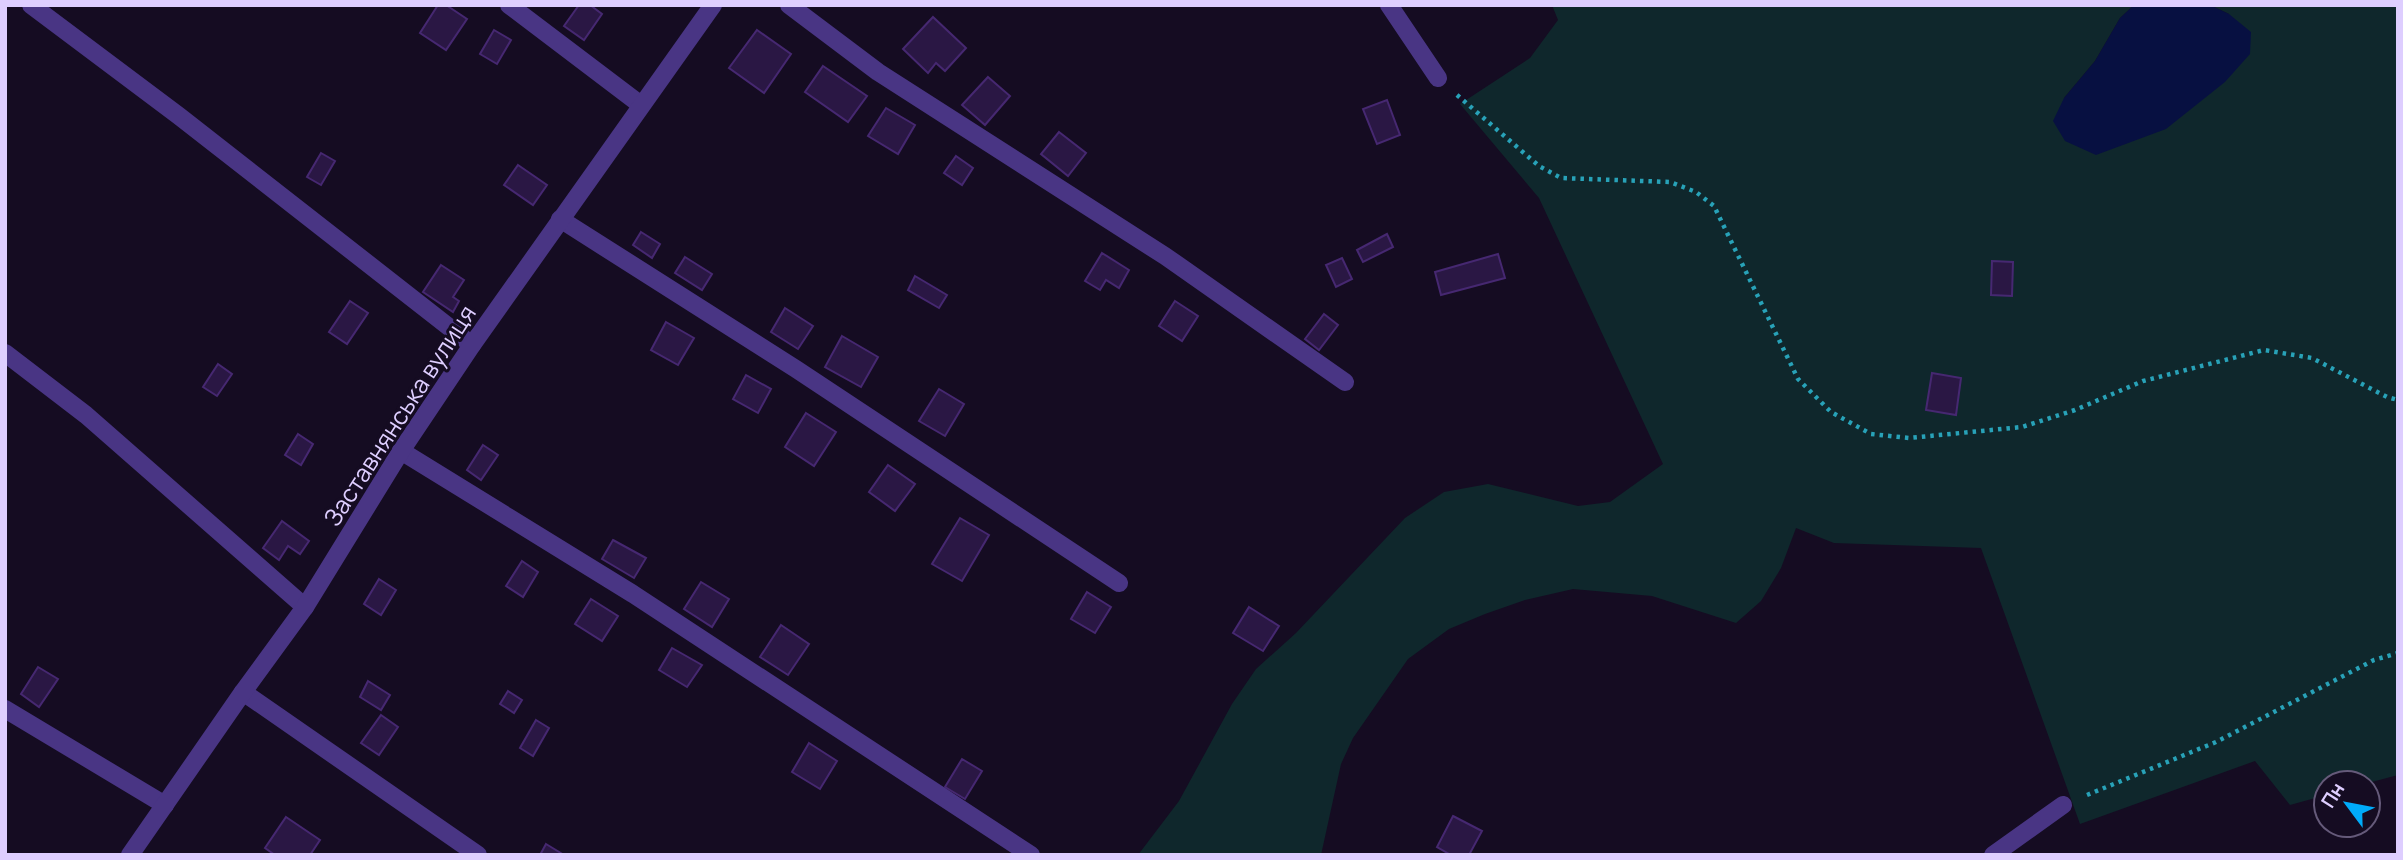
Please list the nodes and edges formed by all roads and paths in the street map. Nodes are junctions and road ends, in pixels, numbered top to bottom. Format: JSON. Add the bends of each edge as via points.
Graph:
{"nodes":[{"id":1,"x":31,"y":5,"type":"edge"},
{"id":2,"x":509,"y":5,"type":"edge"},
{"id":3,"x":713,"y":5,"type":"edge"},
{"id":4,"x":789,"y":5,"type":"edge"},
{"id":5,"x":1389,"y":5,"type":"edge"},
{"id":6,"x":1438,"y":78,"type":"joint"},
{"id":7,"x":641,"y":105,"type":"junction"},
{"id":8,"x":560,"y":219,"type":"junction"},
{"id":9,"x":472,"y":345,"type":"junction"},
{"id":10,"x":5,"y":353,"type":"edge"},
{"id":11,"x":1345,"y":382,"type":"dead end"},
{"id":12,"x":2398,"y":400,"type":"edge"},
{"id":13,"x":401,"y":451,"type":"junction"},
{"id":14,"x":1119,"y":583,"type":"dead end"},
{"id":15,"x":305,"y":607,"type":"junction"},
{"id":16,"x":2398,"y":653,"type":"edge"},
{"id":17,"x":243,"y":692,"type":"junction"},
{"id":18,"x":5,"y":709,"type":"edge"},
{"id":19,"x":165,"y":806,"type":"junction"},
{"id":20,"x":2063,"y":806,"type":"joint"},
{"id":21,"x":130,"y":855,"type":"edge"},
{"id":22,"x":478,"y":855,"type":"edge"},
{"id":23,"x":1031,"y":855,"type":"edge"},
{"id":24,"x":1993,"y":855,"type":"edge"}],
"edges":[{"from":1,"to":9,"type":"street"},
{"from":2,"to":7,"type":"street"},
{"from":3,"to":7,"type":"street","name":"Заставнянська вулиця"},
{"from":4,"to":11,"type":"street","via":[[878,72],[1165,256]]},
{"from":5,"to":6,"type":"street"},
{"from":6,"to":12,"type":"path","via":[[1539,166],[1561,178],[1670,182],[1696,192],[1714,206],[1798,379],[1831,412],[1871,434],[1909,438],[2022,427],[2143,381],[2264,350],[2312,358]]},
{"from":7,"to":8,"type":"street","name":"Заставнянська вулиця"},
{"from":8,"to":9,"type":"street","name":"Заставнянська вулиця"},
{"from":8,"to":14,"type":"street"},
{"from":9,"to":13,"type":"street","name":"Заставнянська вулиця"},
{"from":10,"to":15,"type":"street","via":[[86,415]]},
{"from":13,"to":15,"type":"street","name":"Заставнянська вулиця"},
{"from":13,"to":23,"type":"street","via":[[633,594]]},
{"from":15,"to":17,"type":"street","name":"Заставнянська вулиця"},
{"from":16,"to":20,"type":"path","via":[[2374,660],[2216,741]]},
{"from":17,"to":19,"type":"street","name":"Заставнянська вулиця"},
{"from":17,"to":22,"type":"street"},
{"from":18,"to":19,"type":"street"},
{"from":19,"to":21,"type":"street","name":"Заставнянська вулиця"},
{"from":20,"to":24,"type":"street"}]}
